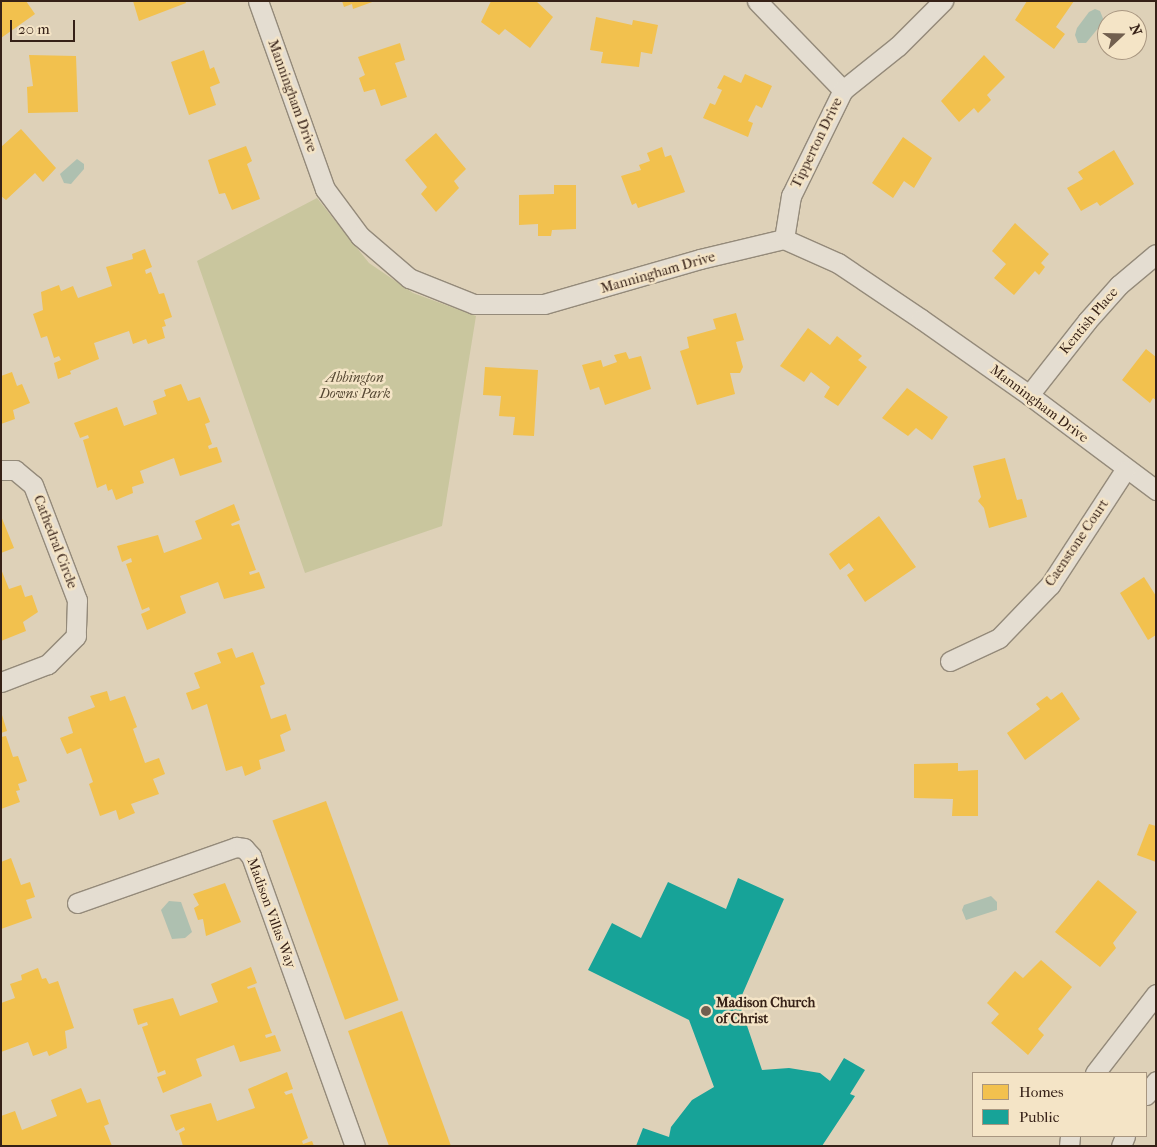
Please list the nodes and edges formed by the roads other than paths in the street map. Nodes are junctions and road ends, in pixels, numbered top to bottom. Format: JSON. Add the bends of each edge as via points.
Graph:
{"nodes":[{"id":1,"x":258,"y":1,"type":"edge"},
{"id":2,"x":757,"y":1,"type":"edge"},
{"id":3,"x":943,"y":1,"type":"edge"},
{"id":4,"x":843,"y":90,"type":"junction"},
{"id":5,"x":784,"y":239,"type":"junction"},
{"id":6,"x":1156,"y":254,"type":"edge"},
{"id":7,"x":1029,"y":394,"type":"junction"},
{"id":8,"x":1,"y":470,"type":"edge"},
{"id":9,"x":1126,"y":470,"type":"junction"},
{"id":10,"x":1156,"y":490,"type":"edge"},
{"id":11,"x":950,"y":661,"type":"dead end"},
{"id":12,"x":1,"y":682,"type":"edge"},
{"id":13,"x":77,"y":902,"type":"dead end"},
{"id":14,"x":1156,"y":994,"type":"edge"},
{"id":15,"x":1095,"y":1072,"type":"edge"},
{"id":16,"x":1156,"y":1081,"type":"edge"},
{"id":17,"x":1147,"y":1094,"type":"edge"},
{"id":18,"x":355,"y":1146,"type":"edge"}],
"edges":[{"from":1,"to":5,"type":"street","name":"Manningham Drive","via":[[325,189],[360,236],[409,278],[474,304],[544,304],[700,259]]},
{"from":2,"to":4,"type":"street"},
{"from":3,"to":4,"type":"street","name":"Tipperton Drive","via":[[898,46]]},
{"from":4,"to":5,"type":"street","name":"Tipperton Drive","via":[[790,196]]},
{"from":5,"to":7,"type":"street","name":"Manningham Drive","via":[[838,264]]},
{"from":6,"to":7,"type":"street","name":"Kentish Place","via":[[1119,285],[1086,321]]},
{"from":7,"to":9,"type":"street","name":"Manningham Drive"},
{"from":8,"to":12,"type":"street","name":"Cathedral Circle","via":[[16,470],[33,485],[77,600],[76,636],[48,664]]},
{"from":9,"to":10,"type":"street","name":"Manningham Drive"},
{"from":9,"to":11,"type":"street","name":"Caenstone Court","via":[[1050,585],[999,638]]},
{"from":13,"to":18,"type":"street","name":"Madison Villas Way","via":[[236,847],[244,848],[251,856]]},
{"from":14,"to":15,"type":"street"},
{"from":16,"to":17,"type":"street"}]}
